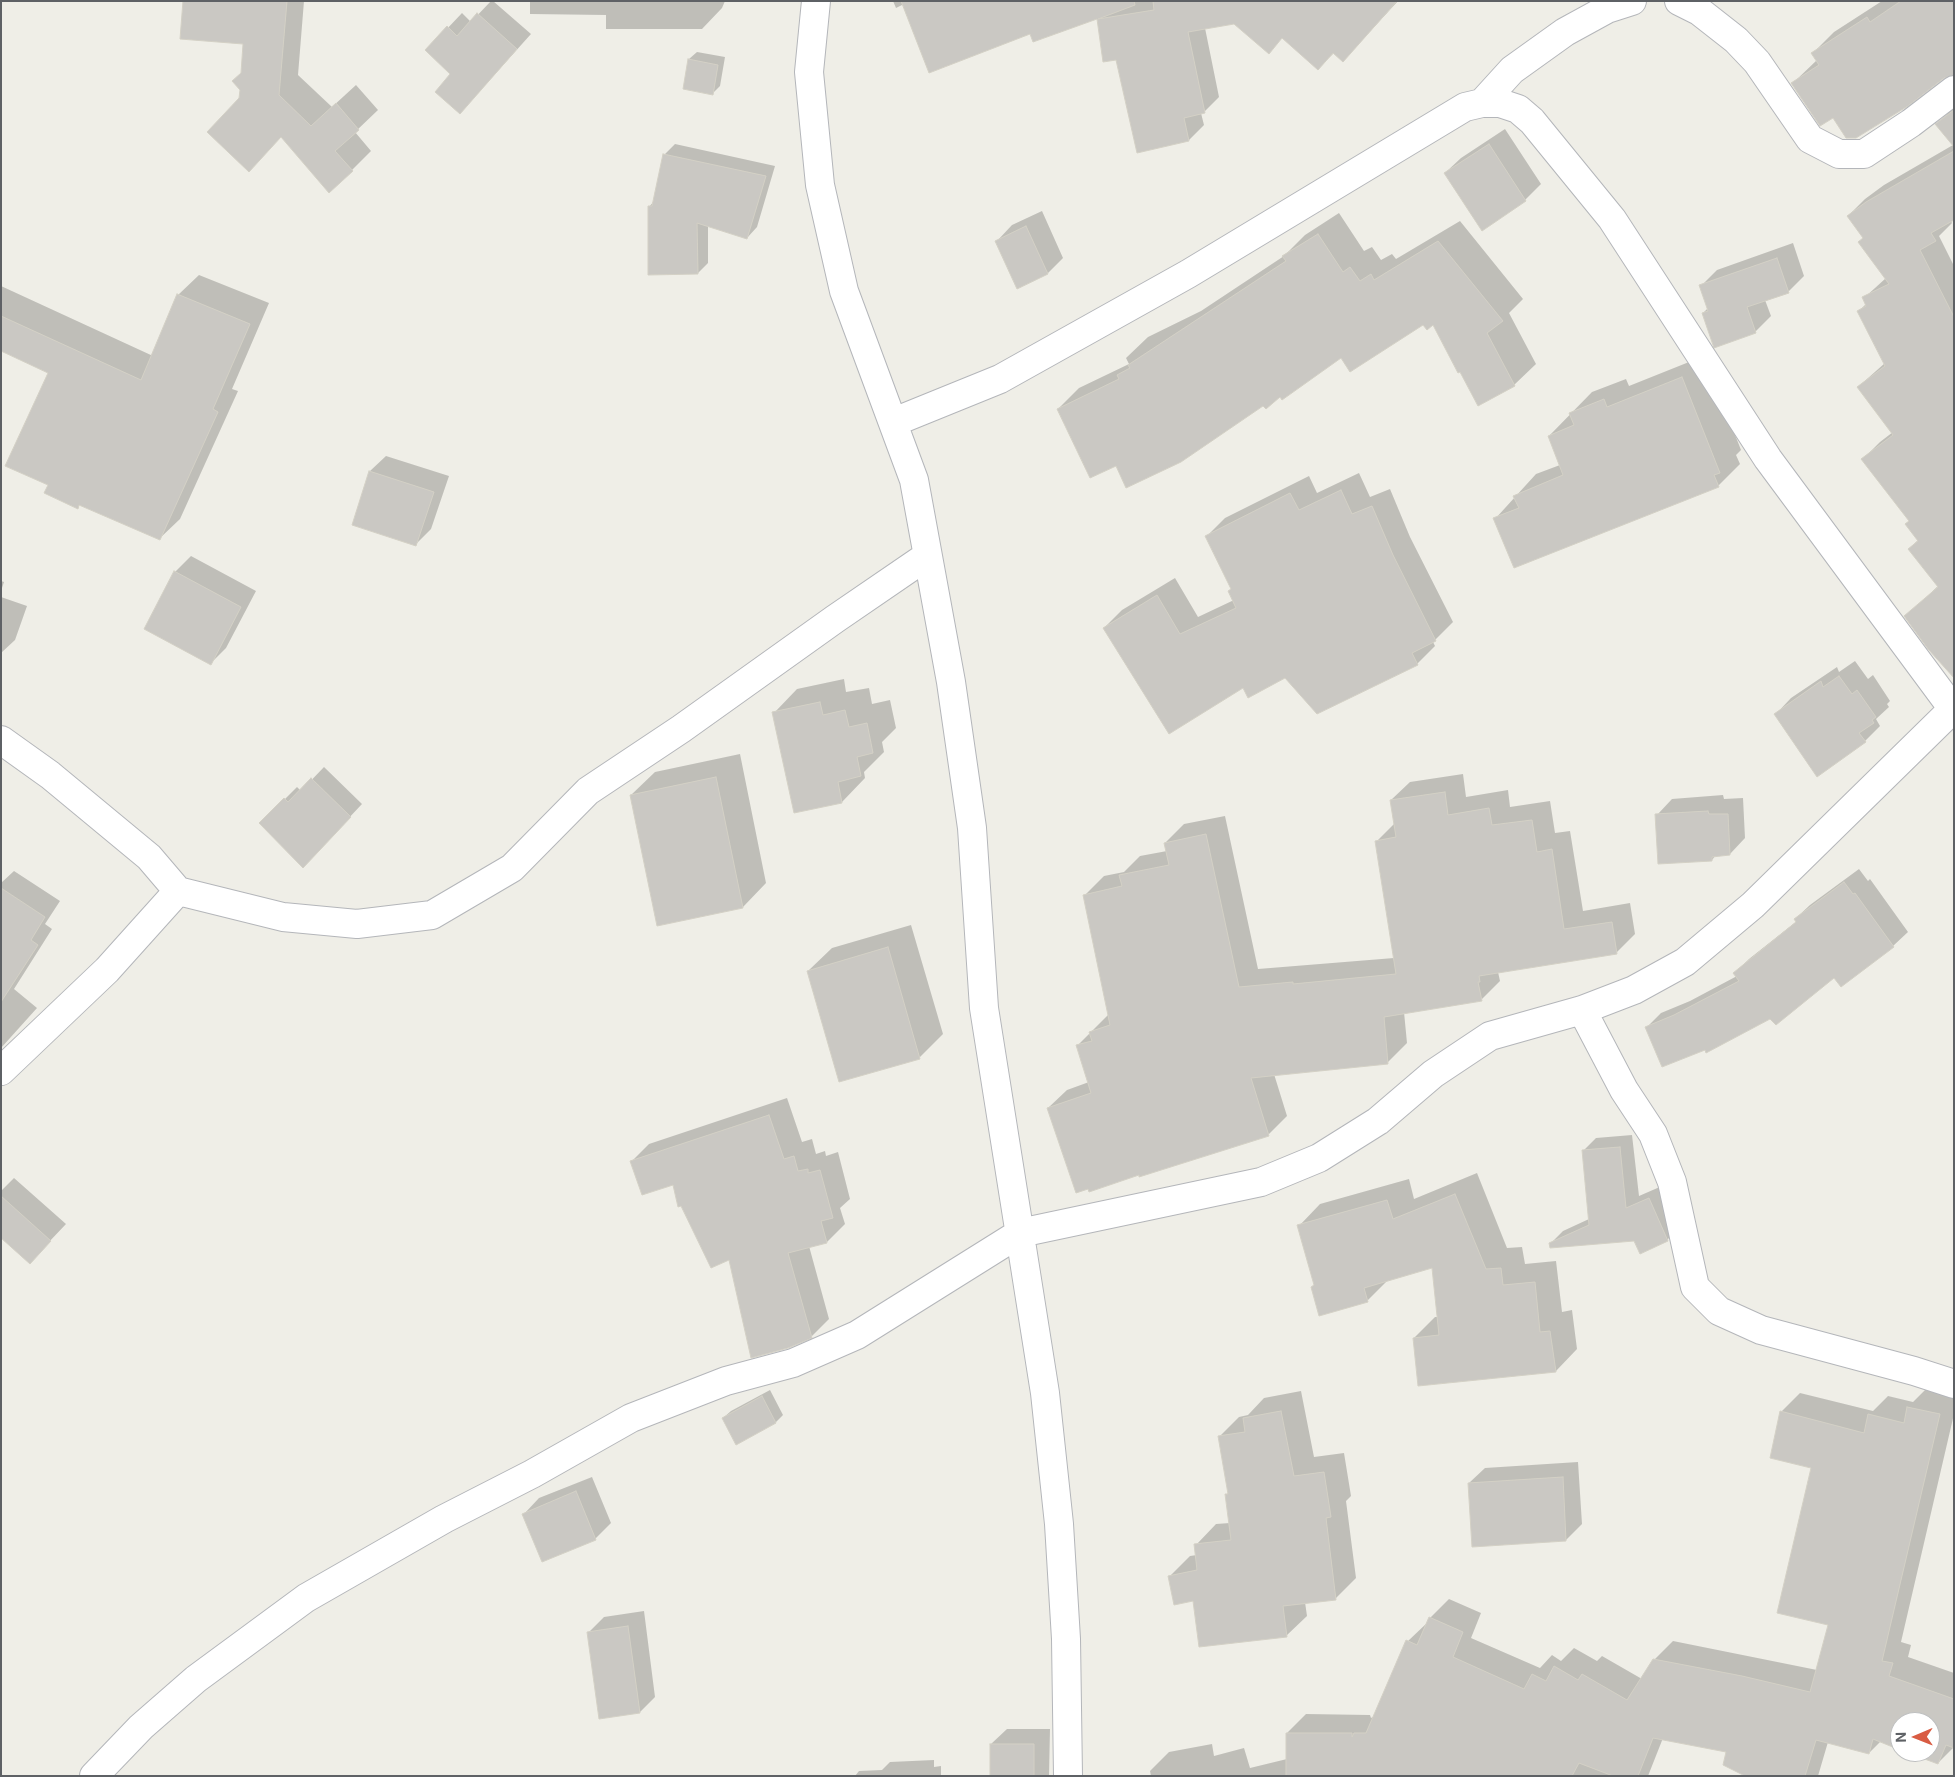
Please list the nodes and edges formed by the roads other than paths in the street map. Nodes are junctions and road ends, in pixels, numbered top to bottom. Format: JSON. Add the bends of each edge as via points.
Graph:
{"nodes":[{"id":1,"x":816,"y":1,"type":"edge"},
{"id":2,"x":1632,"y":1,"type":"edge"},
{"id":3,"x":1679,"y":1,"type":"edge"},
{"id":4,"x":1954,"y":90,"type":"edge"},
{"id":5,"x":1482,"y":103,"type":"junction"},
{"id":6,"x":894,"y":422,"type":"junction"},
{"id":7,"x":927,"y":556,"type":"junction"},
{"id":8,"x":1953,"y":708,"type":"edge"},
{"id":9,"x":1,"y":740,"type":"edge"},
{"id":10,"x":178,"y":891,"type":"junction"},
{"id":11,"x":1582,"y":1010,"type":"junction"},
{"id":12,"x":1,"y":1070,"type":"edge"},
{"id":13,"x":1020,"y":1233,"type":"junction"},
{"id":14,"x":1954,"y":1384,"type":"edge"},
{"id":15,"x":94,"y":1776,"type":"edge"},
{"id":16,"x":1068,"y":1776,"type":"edge"}],
"edges":[{"from":1,"to":6,"type":"street","via":[[809,72],[820,185],[844,291]]},
{"from":2,"to":5,"type":"street","via":[[1607,9],[1565,32],[1512,70]]},
{"from":3,"to":4,"type":"street","via":[[1699,11],[1736,40],[1757,62],[1810,139],[1839,154],[1864,154]]},
{"from":5,"to":6,"type":"street","via":[[1465,107],[1188,274],[1000,378]]},
{"from":5,"to":8,"type":"street","via":[[1500,103],[1518,109],[1532,120],[1612,219],[1768,459]]},
{"from":6,"to":7,"type":"street","via":[[914,480]]},
{"from":7,"to":10,"type":"street","via":[[588,791],[512,868],[432,915],[357,924],[283,917]]},
{"from":7,"to":13,"type":"street","via":[[952,682],[972,828],[984,1008]]},
{"from":8,"to":11,"type":"street","via":[[1753,905],[1685,962],[1634,990]]},
{"from":9,"to":10,"type":"street","via":[[50,775],[150,857]]},
{"from":10,"to":12,"type":"street","via":[[106,970]]},
{"from":11,"to":13,"type":"street","via":[[1490,1036],[1433,1074],[1364,1130],[1319,1158],[1261,1182]]},
{"from":11,"to":14,"type":"street","via":[[1624,1090],[1653,1134],[1672,1182],[1696,1287],[1719,1311],[1761,1330]]},
{"from":13,"to":15,"type":"street","via":[[858,1335],[794,1363],[726,1381],[631,1418],[532,1474],[444,1518],[306,1598],[196,1679],[141,1727]]},
{"from":13,"to":16,"type":"street","via":[[1045,1393],[1059,1524],[1066,1639]]}]}
